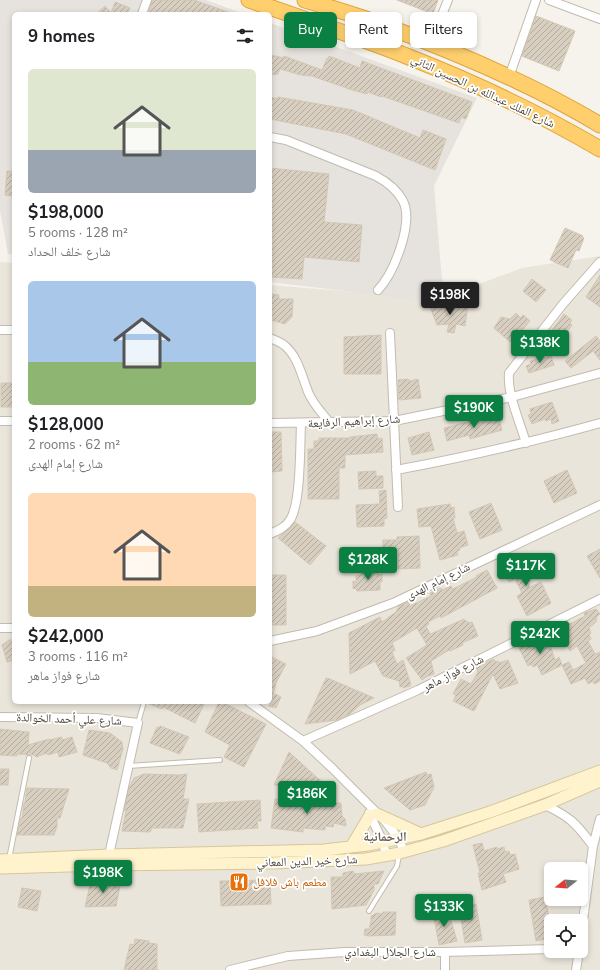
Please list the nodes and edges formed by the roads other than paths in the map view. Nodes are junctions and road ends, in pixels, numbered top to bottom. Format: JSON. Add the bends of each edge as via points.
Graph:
{"nodes":[{"id":1,"x":147,"y":0,"type":"edge"},
{"id":2,"x":249,"y":0,"type":"edge"},
{"id":3,"x":305,"y":0,"type":"edge"},
{"id":4,"x":448,"y":0,"type":"edge"},
{"id":5,"x":536,"y":0,"type":"edge"},
{"id":6,"x":549,"y":0,"type":"edge"},
{"id":7,"x":567,"y":3,"type":"edge"},
{"id":8,"x":143,"y":12,"type":"edge"},
{"id":9,"x":443,"y":12,"type":"edge"},
{"id":10,"x":600,"y":19,"type":"edge"},
{"id":11,"x":410,"y":36,"type":"edge"},
{"id":12,"x":440,"y":48,"type":"edge"},
{"id":13,"x":509,"y":77,"type":"junction"},
{"id":14,"x":600,"y":125,"type":"edge"},
{"id":15,"x":272,"y":137,"type":"edge"},
{"id":16,"x":600,"y":149,"type":"edge"},
{"id":17,"x":600,"y":262,"type":"edge"},
{"id":18,"x":378,"y":290,"type":"dead end"},
{"id":19,"x":0,"y":330,"type":"edge"},
{"id":20,"x":12,"y":330,"type":"edge"},
{"id":21,"x":390,"y":333,"type":"dead end"},
{"id":22,"x":272,"y":339,"type":"edge"},
{"id":23,"x":600,"y":373,"type":"edge"},
{"id":24,"x":512,"y":397,"type":"junction"},
{"id":25,"x":0,"y":421,"type":"edge"},
{"id":26,"x":12,"y":421,"type":"edge"},
{"id":27,"x":394,"y":421,"type":"junction"},
{"id":28,"x":329,"y":422,"type":"junction"},
{"id":29,"x":272,"y":423,"type":"edge"},
{"id":30,"x":301,"y":423,"type":"junction"},
{"id":31,"x":600,"y":423,"type":"edge"},
{"id":32,"x":526,"y":443,"type":"junction"},
{"id":33,"x":396,"y":470,"type":"junction"},
{"id":34,"x":600,"y":505,"type":"edge"},
{"id":35,"x":398,"y":507,"type":"dead end"},
{"id":36,"x":272,"y":533,"type":"edge"},
{"id":37,"x":600,"y":599,"type":"edge"},
{"id":38,"x":0,"y":628,"type":"edge"},
{"id":39,"x":12,"y":628,"type":"edge"},
{"id":40,"x":272,"y":641,"type":"edge"},
{"id":41,"x":143,"y":704,"type":"edge"},
{"id":42,"x":252,"y":704,"type":"edge"},
{"id":43,"x":0,"y":717,"type":"edge"},
{"id":44,"x":138,"y":723,"type":"junction"},
{"id":45,"x":303,"y":741,"type":"junction"},
{"id":46,"x":29,"y":758,"type":"dead end"},
{"id":47,"x":220,"y":760,"type":"dead end"},
{"id":48,"x":128,"y":766,"type":"junction"},
{"id":49,"x":600,"y":771,"type":"edge"},
{"id":50,"x":600,"y":781,"type":"edge"},
{"id":51,"x":545,"y":805,"type":"junction"},
{"id":52,"x":374,"y":814,"type":"junction"},
{"id":53,"x":600,"y":819,"type":"edge"},
{"id":54,"x":421,"y":834,"type":"junction"},
{"id":55,"x":399,"y":839,"type":"junction"},
{"id":56,"x":383,"y":842,"type":"junction"},
{"id":57,"x":593,"y":846,"type":"junction"},
{"id":58,"x":351,"y":847,"type":"junction"},
{"id":59,"x":402,"y":853,"type":"junction"},
{"id":60,"x":109,"y":855,"type":"junction"},
{"id":61,"x":386,"y":855,"type":"junction"},
{"id":62,"x":4,"y":860,"type":"edge"},
{"id":63,"x":0,"y":868,"type":"edge"},
{"id":64,"x":369,"y":911,"type":"dead end"},
{"id":65,"x":584,"y":914,"type":"edge"},
{"id":66,"x":544,"y":949,"type":"edge"},
{"id":67,"x":445,"y":952,"type":"junction"},
{"id":68,"x":578,"y":958,"type":"edge"},
{"id":69,"x":230,"y":970,"type":"edge"},
{"id":70,"x":445,"y":970,"type":"edge"},
{"id":71,"x":576,"y":970,"type":"edge"}],
"edges":[{"from":1,"to":8,"type":"street"},
{"from":2,"to":16,"type":"highway","name":"شارع الملك عبدالله بن الحسين الثاني","via":[[408,56],[464,79]]},
{"from":3,"to":11,"type":"highway","name":"شارع الملك عبدالله بن الحسين الثاني"},
{"from":4,"to":9,"type":"street"},
{"from":5,"to":13,"type":"street"},
{"from":6,"to":7,"type":"street"},
{"from":7,"to":10,"type":"street"},
{"from":12,"to":13,"type":"highway","name":"شارع الملك عبدالله بن الحسين الثاني"},
{"from":13,"to":14,"type":"highway","name":"شارع الملك عبدالله بن الحسين الثاني"},
{"from":15,"to":18,"type":"street","via":[[286,140],[376,176],[397,192],[406,208],[404,234],[390,274]]},
{"from":17,"to":24,"type":"street","via":[[511,368],[509,379]]},
{"from":19,"to":20,"type":"street"},
{"from":21,"to":27,"type":"street"},
{"from":22,"to":28,"type":"street","via":[[283,344],[291,352],[310,395]]},
{"from":23,"to":24,"type":"street","name":"شارع إبراهيم الرفايعة"},
{"from":24,"to":27,"type":"street","name":"شارع إبراهيم الرفايعة"},
{"from":24,"to":32,"type":"street"},
{"from":25,"to":26,"type":"street"},
{"from":27,"to":28,"type":"street","name":"شارع إبراهيم الرفايعة"},
{"from":27,"to":33,"type":"street"},
{"from":28,"to":30,"type":"street","name":"شارع إبراهيم الرفايعة"},
{"from":29,"to":30,"type":"street","name":"شارع إبراهيم الرفايعة"},
{"from":30,"to":36,"type":"street","via":[[295,511],[290,521]]},
{"from":31,"to":32,"type":"street"},
{"from":32,"to":33,"type":"street"},
{"from":33,"to":35,"type":"street"},
{"from":34,"to":40,"type":"street","name":"شارع إمام الهدى","via":[[393,603],[317,631]]},
{"from":37,"to":45,"type":"street","name":"شارع فواز ماهر","via":[[418,690]]},
{"from":38,"to":39,"type":"street"},
{"from":41,"to":44,"type":"lane","name":"شارع علي أحمد الخوالدة"},
{"from":42,"to":45,"type":"street"},
{"from":43,"to":44,"type":"street","name":"شارع علي أحمد الخوالدة","via":[[97,718]]},
{"from":44,"to":48,"type":"street","name":"شارع علي أحمد الخوالدة"},
{"from":45,"to":52,"type":"street","via":[[357,793]]},
{"from":46,"to":62,"type":"lane"},
{"from":47,"to":48,"type":"lane"},
{"from":48,"to":60,"type":"street","name":"شارع علي أحمد الخوالدة"},
{"from":49,"to":54,"type":"street","name":"شارع خير الدين المعاني","via":[[490,812]]},
{"from":50,"to":51,"type":"street","name":"شارع خير الدين المعاني"},
{"from":51,"to":57,"type":"street","via":[[564,814],[579,827]]},
{"from":51,"to":59,"type":"street","name":"شارع خير الدين المعاني"},
{"from":52,"to":54,"type":"street"},
{"from":52,"to":55,"type":"street"},
{"from":52,"to":56,"type":"street"},
{"from":52,"to":58,"type":"street"},
{"from":53,"to":57,"type":"street"},
{"from":54,"to":55,"type":"street","name":"شارع خير الدين المعاني"},
{"from":55,"to":56,"type":"street","name":"شارع خير الدين المعاني"},
{"from":55,"to":59,"type":"street"},
{"from":56,"to":58,"type":"street","name":"شارع خير الدين المعاني"},
{"from":56,"to":61,"type":"street"},
{"from":57,"to":65,"type":"street"},
{"from":58,"to":60,"type":"street","name":"شارع خير الدين المعاني","via":[[324,850]]},
{"from":59,"to":61,"type":"street","name":"شارع خير الدين المعاني"},
{"from":59,"to":64,"type":"lane","via":[[397,866]]},
{"from":60,"to":62,"type":"street","name":"شارع خير الدين المعاني"},
{"from":61,"to":63,"type":"street","name":"شارع خير الدين المعاني","via":[[274,863]]},
{"from":66,"to":67,"type":"street","name":"شارع الجلال البغدادي"},
{"from":67,"to":69,"type":"street","name":"شارع الجلال البغدادي","via":[[345,952],[288,956]]},
{"from":67,"to":70,"type":"street"},
{"from":68,"to":71,"type":"street"}]}
